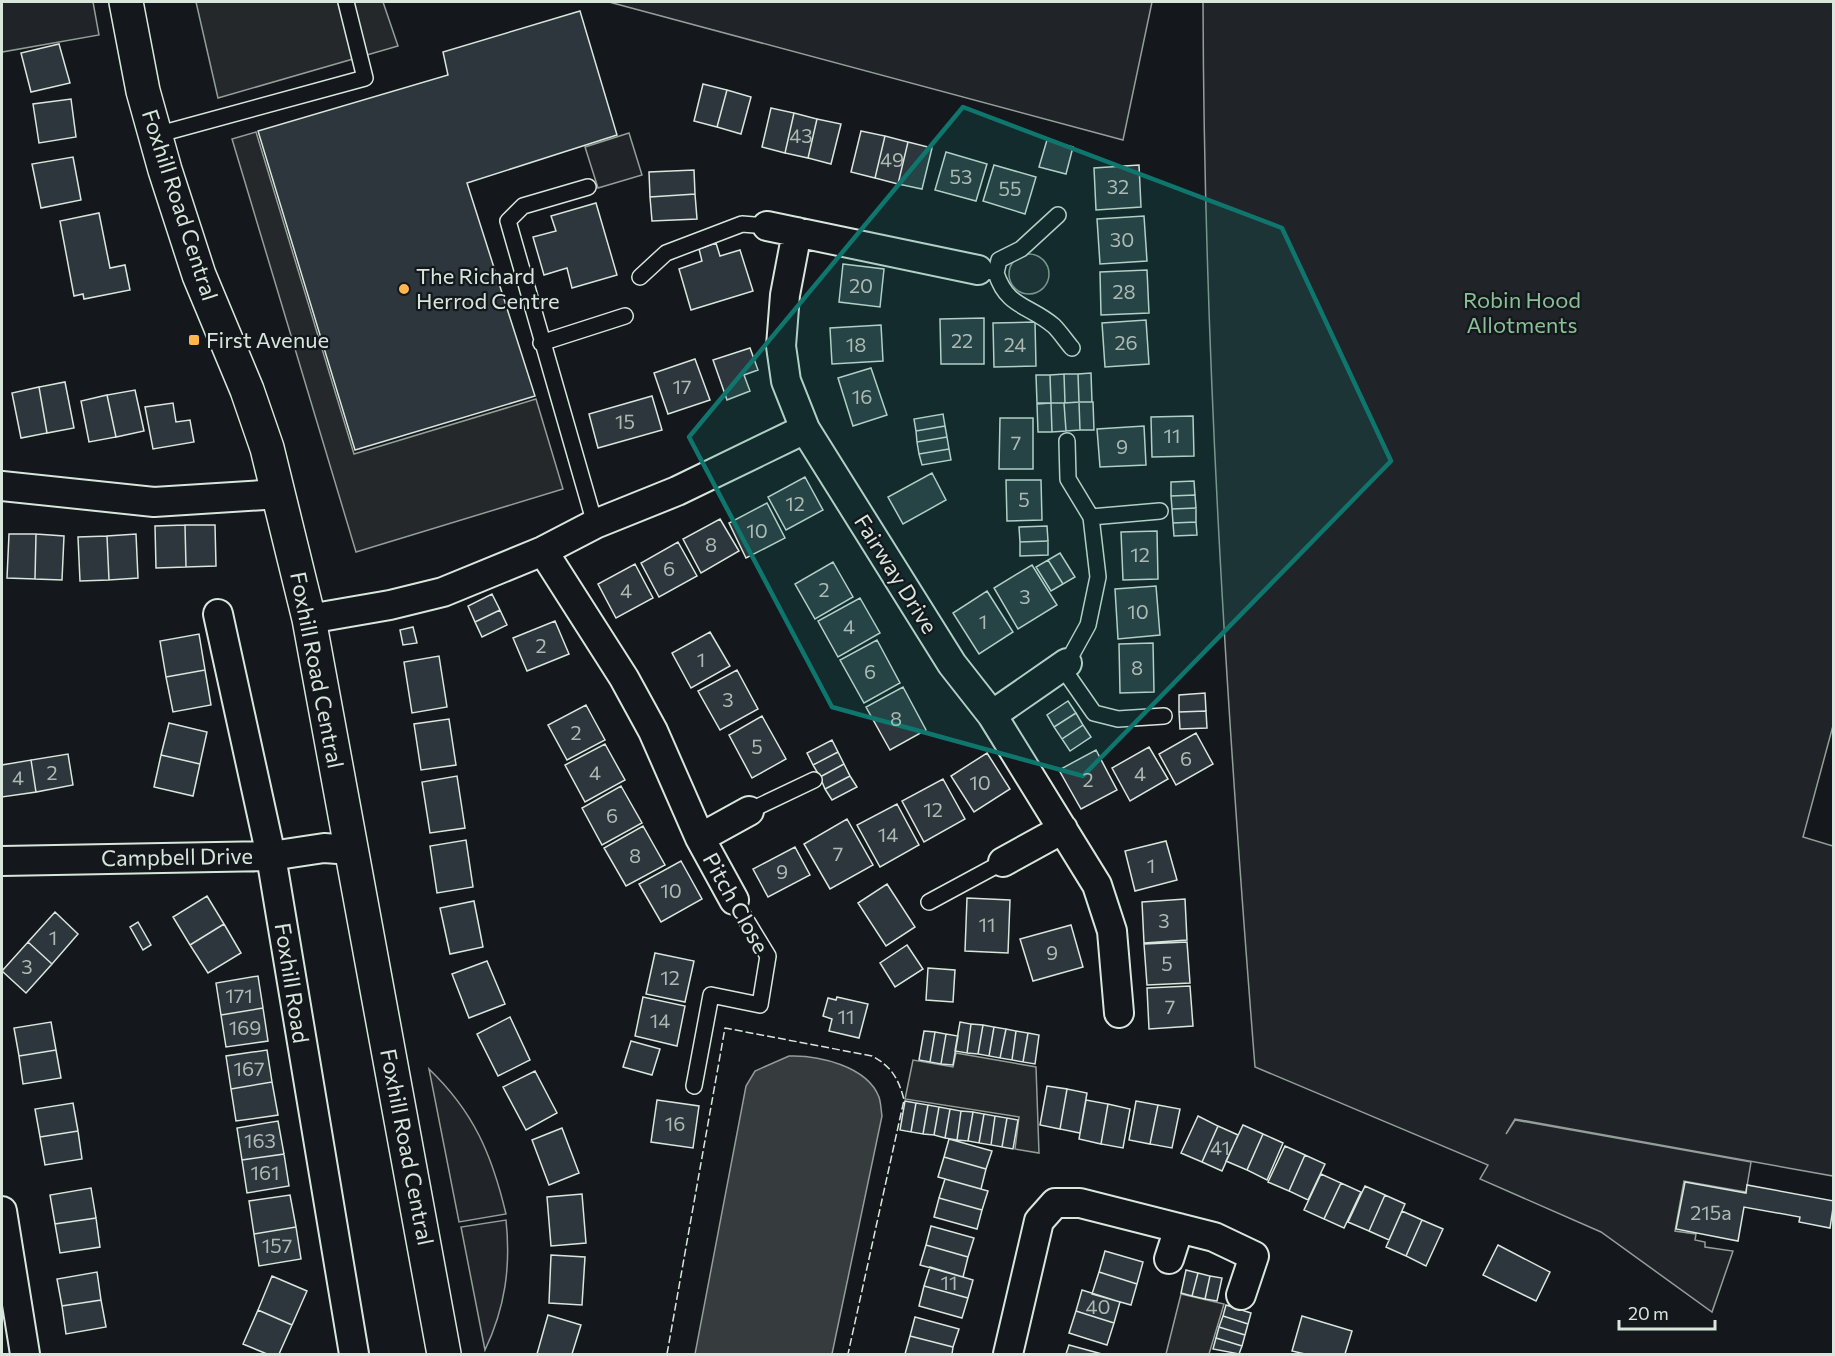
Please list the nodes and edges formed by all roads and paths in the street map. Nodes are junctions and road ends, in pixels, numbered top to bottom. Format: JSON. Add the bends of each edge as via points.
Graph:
{"nodes":[{"id":1,"x":126,"y":2,"type":"edge"},
{"id":2,"x":346,"y":2,"type":"edge"},
{"id":3,"x":156,"y":135,"type":"junction"},
{"id":4,"x":588,"y":187,"type":"dead end"},
{"id":5,"x":1058,"y":215,"type":"dead end"},
{"id":6,"x":767,"y":226,"type":"joint"},
{"id":7,"x":796,"y":232,"type":"junction"},
{"id":8,"x":987,"y":271,"type":"junction"},
{"id":9,"x":640,"y":277,"type":"dead end"},
{"id":10,"x":625,"y":316,"type":"dead end"},
{"id":11,"x":541,"y":343,"type":"junction"},
{"id":12,"x":1072,"y":348,"type":"dead end"},
{"id":13,"x":805,"y":429,"type":"junction"},
{"id":14,"x":1067,"y":441,"type":"dead end"},
{"id":15,"x":2,"y":486,"type":"edge"},
{"id":16,"x":279,"y":494,"type":"junction"},
{"id":17,"x":1160,"y":511,"type":"dead end"},
{"id":18,"x":1091,"y":517,"type":"junction"},
{"id":19,"x":595,"y":524,"type":"junction"},
{"id":20,"x":543,"y":550,"type":"junction"},
{"id":21,"x":218,"y":614,"type":"dead end"},
{"id":22,"x":309,"y":619,"type":"junction"},
{"id":23,"x":1064,"y":665,"type":"junction"},
{"id":24,"x":992,"y":715,"type":"junction"},
{"id":25,"x":1164,"y":716,"type":"dead end"},
{"id":26,"x":814,"y":780,"type":"dead end"},
{"id":27,"x":749,"y":811,"type":"joint"},
{"id":28,"x":1063,"y":829,"type":"junction"},
{"id":29,"x":700,"y":838,"type":"junction"},
{"id":30,"x":352,"y":850,"type":"junction"},
{"id":31,"x":271,"y":856,"type":"junction"},
{"id":32,"x":2,"y":861,"type":"edge"},
{"id":33,"x":1003,"y":862,"type":"joint"},
{"id":34,"x":734,"y":900,"type":"joint"},
{"id":35,"x":929,"y":902,"type":"dead end"},
{"id":36,"x":1119,"y":1013,"type":"dead end"},
{"id":37,"x":694,"y":1086,"type":"dead end"},
{"id":38,"x":2,"y":1211,"type":"edge"},
{"id":39,"x":1179,"y":1228,"type":"junction"},
{"id":40,"x":1169,"y":1259,"type":"dead end"},
{"id":41,"x":1241,"y":1295,"type":"dead end"},
{"id":42,"x":25,"y":1354,"type":"edge"},
{"id":43,"x":354,"y":1354,"type":"edge"},
{"id":44,"x":444,"y":1354,"type":"edge"},
{"id":45,"x":1008,"y":1354,"type":"edge"}],
"edges":[{"from":1,"to":3,"type":"street","name":"Foxhill Road Central"},
{"from":2,"to":3,"type":"lane","via":[[365,78]]},
{"from":3,"to":16,"type":"street","name":"Foxhill Road Central","via":[[199,275],[247,390]]},
{"from":4,"to":11,"type":"lane","via":[[523,206],[508,221]]},
{"from":5,"to":8,"type":"lane","via":[[1021,249]]},
{"from":6,"to":7,"type":"street"},
{"from":6,"to":9,"type":"lane","via":[[742,224],[666,254]]},
{"from":7,"to":8,"type":"street"},
{"from":7,"to":13,"type":"street","name":"Fairway Drive","via":[[781,346],[786,381]]},
{"from":8,"to":12,"type":"lane","via":[[1011,300],[1053,326]]},
{"from":10,"to":11,"type":"lane"},
{"from":11,"to":19,"type":"lane"},
{"from":13,"to":19,"type":"street","via":[[678,491]]},
{"from":13,"to":24,"type":"street","name":"Fairway Drive","via":[[952,664]]},
{"from":14,"to":18,"type":"lane","via":[[1068,479]]},
{"from":15,"to":16,"type":"street","via":[[154,502]]},
{"from":16,"to":22,"type":"street","name":"Foxhill Road Central"},
{"from":17,"to":18,"type":"lane"},
{"from":18,"to":23,"type":"lane","via":[[1098,577],[1088,625]]},
{"from":19,"to":20,"type":"street"},
{"from":20,"to":22,"type":"street","via":[[443,592]]},
{"from":20,"to":29,"type":"street","name":"Pitch Close","via":[[653,731]]},
{"from":21,"to":31,"type":"street","name":"Foxhill Road"},
{"from":22,"to":30,"type":"street","name":"Foxhill Road Central"},
{"from":23,"to":24,"type":"street"},
{"from":23,"to":25,"type":"lane","via":[[1094,713],[1118,719]]},
{"from":24,"to":28,"type":"street","name":"Fairway Drive"},
{"from":26,"to":27,"type":"lane","name":"Pitch Close"},
{"from":27,"to":29,"type":"street","name":"Pitch Close"},
{"from":28,"to":33,"type":"street"},
{"from":28,"to":36,"type":"street","name":"Fairway Drive","via":[[1097,885],[1112,932]]},
{"from":29,"to":34,"type":"street","name":"Pitch Close"},
{"from":30,"to":31,"type":"street","name":"Campbell Drive","via":[[324,848]]},
{"from":30,"to":44,"type":"street","name":"Foxhill Road Central"},
{"from":31,"to":32,"type":"street","name":"Campbell Drive"},
{"from":31,"to":43,"type":"street","name":"Foxhill Road"},
{"from":33,"to":35,"type":"lane"},
{"from":34,"to":37,"type":"lane","name":"Pitch Close","via":[[768,956],[760,1005],[711,995]]},
{"from":38,"to":42,"type":"street"},
{"from":39,"to":40,"type":"street"},
{"from":39,"to":41,"type":"street","via":[[1214,1237],[1254,1256]]},
{"from":39,"to":45,"type":"street","via":[[1080,1203],[1055,1203],[1039,1221]]}]}
